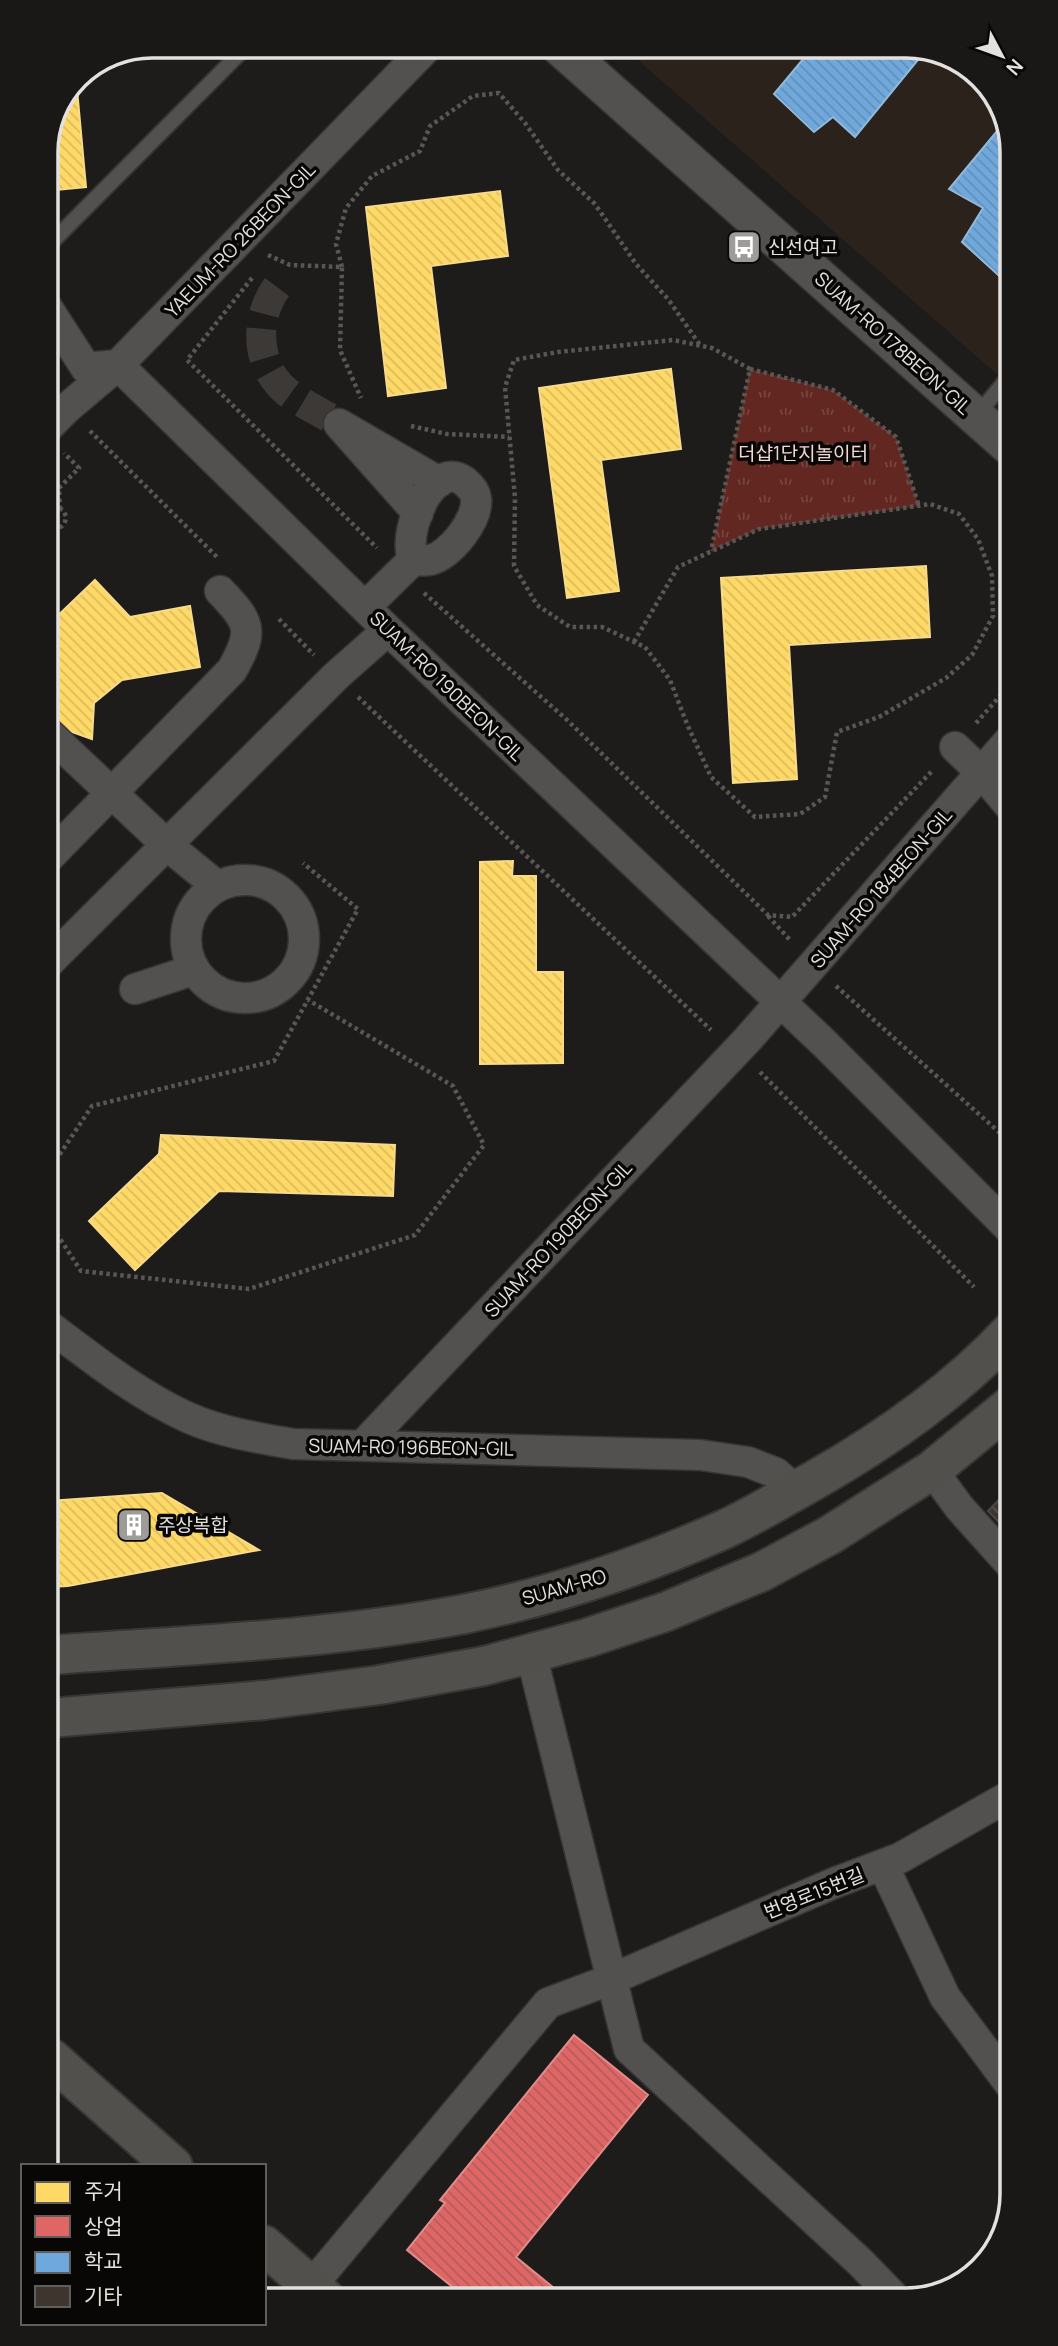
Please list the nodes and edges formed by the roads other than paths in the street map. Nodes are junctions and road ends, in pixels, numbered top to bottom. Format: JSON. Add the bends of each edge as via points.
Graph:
{"nodes":[{"id":1,"x":235,"y":58,"type":"edge"},
{"id":2,"x":416,"y":58,"type":"edge"},
{"id":3,"x":573,"y":58,"type":"edge"},
{"id":4,"x":58,"y":236,"type":"edge"},
{"id":5,"x":58,"y":325,"type":"edge"},
{"id":6,"x":118,"y":365,"type":"junction"},
{"id":7,"x":1000,"y":387,"type":"edge"},
{"id":8,"x":976,"y":416,"type":"junction"},
{"id":9,"x":58,"y":432,"type":"edge"},
{"id":10,"x":1000,"y":438,"type":"edge"},
{"id":11,"x":439,"y":482,"type":"junction"},
{"id":12,"x":418,"y":513,"type":"junction"},
{"id":13,"x":408,"y":566,"type":"junction"},
{"id":14,"x":220,"y":591,"type":"dead end"},
{"id":15,"x":365,"y":607,"type":"junction"},
{"id":16,"x":388,"y":630,"type":"junction"},
{"id":17,"x":58,"y":742,"type":"edge"},
{"id":18,"x":955,"y":747,"type":"road end"},
{"id":19,"x":1000,"y":752,"type":"edge"},
{"id":20,"x":982,"y":773,"type":"junction"},
{"id":21,"x":111,"y":792,"type":"junction"},
{"id":22,"x":1000,"y":794,"type":"edge"},
{"id":23,"x":167,"y":845,"type":"junction"},
{"id":24,"x":58,"y":848,"type":"edge"},
{"id":25,"x":217,"y":886,"type":"junction"},
{"id":26,"x":58,"y":953,"type":"edge"},
{"id":27,"x":193,"y":970,"type":"junction"},
{"id":28,"x":135,"y":989,"type":"dead end"},
{"id":29,"x":780,"y":1002,"type":"junction"},
{"id":30,"x":1000,"y":1219,"type":"edge"},
{"id":31,"x":58,"y":1332,"type":"edge"},
{"id":32,"x":1000,"y":1343,"type":"edge"},
{"id":33,"x":1000,"y":1414,"type":"edge"},
{"id":34,"x":363,"y":1445,"type":"junction"},
{"id":35,"x":932,"y":1470,"type":"junction"},
{"id":36,"x":796,"y":1490,"type":"junction"},
{"id":37,"x":1000,"y":1553,"type":"edge"},
{"id":38,"x":531,"y":1653,"type":"junction"},
{"id":39,"x":58,"y":1654,"type":"edge"},
{"id":40,"x":58,"y":1717,"type":"edge"},
{"id":41,"x":1000,"y":1801,"type":"edge"},
{"id":42,"x":883,"y":1865,"type":"junction"},
{"id":43,"x":612,"y":1979,"type":"junction"},
{"id":44,"x":58,"y":2043,"type":"edge"},
{"id":45,"x":58,"y":2064,"type":"edge"},
{"id":46,"x":1000,"y":2071,"type":"edge"},
{"id":47,"x":122,"y":2121,"type":"junction"},
{"id":48,"x":171,"y":2164,"type":"edge"},
{"id":49,"x":266,"y":2247,"type":"edge"},
{"id":50,"x":312,"y":2288,"type":"edge"},
{"id":51,"x":322,"y":2288,"type":"edge"},
{"id":52,"x":885,"y":2288,"type":"edge"}],
"edges":[{"from":1,"to":4,"type":"lane"},
{"from":2,"to":6,"type":"street","name":"YAEUM-RO 26BEON-GIL"},
{"from":3,"to":8,"type":"street","name":"SUAM-RO 178BEON-GIL"},
{"from":5,"to":6,"type":"street","via":[[86,368]]},
{"from":6,"to":9,"type":"street","name":"YAEUM-RO 26BEON-GIL","via":[[67,408]]},
{"from":6,"to":15,"type":"street","name":"SUAM-RO 190BEON-GIL"},
{"from":7,"to":8,"type":"lane"},
{"from":8,"to":10,"type":"street","name":"SUAM-RO 178BEON-GIL"},
{"from":11,"to":12,"type":"street"},
{"from":11,"to":12,"type":"street","via":[[340,424]]},
{"from":11,"to":13,"type":"street","via":[[452,476],[468,484],[477,501],[473,517],[447,550]]},
{"from":12,"to":13,"type":"street"},
{"from":13,"to":15,"type":"street"},
{"from":14,"to":21,"type":"street","via":[[246,627],[246,646],[232,670]]},
{"from":15,"to":16,"type":"street","name":"SUAM-RO 190BEON-GIL"},
{"from":16,"to":23,"type":"street"},
{"from":16,"to":29,"type":"street","name":"SUAM-RO 190BEON-GIL"},
{"from":17,"to":21,"type":"street"},
{"from":18,"to":20,"type":"street"},
{"from":19,"to":20,"type":"street"},
{"from":20,"to":22,"type":"street"},
{"from":20,"to":29,"type":"street","name":"SUAM-RO 184BEON-GIL"},
{"from":21,"to":23,"type":"street"},
{"from":21,"to":24,"type":"street"},
{"from":23,"to":25,"type":"street"},
{"from":23,"to":26,"type":"street"},
{"from":25,"to":27,"type":"street","via":[[190,914],[186,952]]},
{"from":25,"to":27,"type":"street","via":[[256,880],[275,887],[300,916],[305,936],[302,956],[294,974],[262,997],[223,995]]},
{"from":27,"to":28,"type":"street"},
{"from":29,"to":30,"type":"street","name":"SUAM-RO 190BEON-GIL"},
{"from":29,"to":34,"type":"street","name":"SUAM-RO 190BEON-GIL"},
{"from":31,"to":34,"type":"street","name":"SUAM-RO 196BEON-GIL","via":[[142,1393],[190,1418],[293,1444]]},
{"from":32,"to":36,"type":"main road","name":"SUAM-RO","via":[[918,1414]]},
{"from":33,"to":35,"type":"main road"},
{"from":34,"to":36,"type":"street","name":"SUAM-RO 196BEON-GIL","via":[[700,1455],[748,1462],[776,1473]]},
{"from":35,"to":37,"type":"street"},
{"from":35,"to":38,"type":"main road","via":[[830,1535],[761,1572],[665,1612]]},
{"from":36,"to":39,"type":"main road","name":"SUAM-RO","via":[[728,1528],[642,1564],[466,1613],[360,1630]]},
{"from":38,"to":40,"type":"main road","via":[[379,1685]]},
{"from":38,"to":43,"type":"street"},
{"from":41,"to":42,"type":"street","name":"번영로15번길"},
{"from":42,"to":43,"type":"street","name":"번영로15번길"},
{"from":42,"to":46,"type":"street","via":[[945,1997]]},
{"from":43,"to":51,"type":"street","name":"번영로15번길","via":[[548,2003]]},
{"from":43,"to":52,"type":"street","via":[[629,2049]]},
{"from":44,"to":47,"type":"main road"},
{"from":45,"to":47,"type":"main road"},
{"from":47,"to":48,"type":"main road"},
{"from":49,"to":50,"type":"main road"}]}
